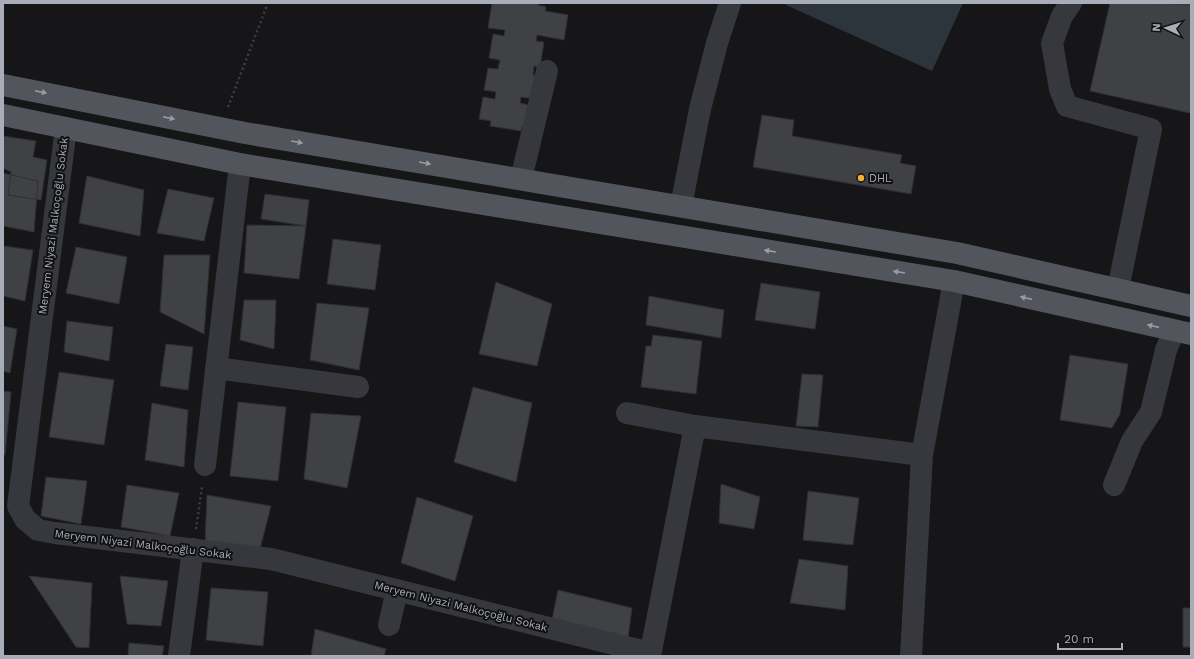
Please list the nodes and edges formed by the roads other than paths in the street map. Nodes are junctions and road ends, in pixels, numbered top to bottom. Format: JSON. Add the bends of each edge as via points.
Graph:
{"nodes":[{"id":1,"x":730,"y":3,"type":"edge"},
{"id":2,"x":1070,"y":3,"type":"edge"},
{"id":3,"x":547,"y":71,"type":"dead end"},
{"id":4,"x":3,"y":85,"type":"edge"},
{"id":5,"x":3,"y":116,"type":"edge"},
{"id":6,"x":66,"y":128,"type":"junction"},
{"id":7,"x":240,"y":164,"type":"junction"},
{"id":8,"x":521,"y":179,"type":"junction"},
{"id":9,"x":681,"y":206,"type":"junction"},
{"id":10,"x":954,"y":281,"type":"junction"},
{"id":11,"x":1118,"y":289,"type":"junction"},
{"id":12,"x":1191,"y":306,"type":"edge"},
{"id":13,"x":1187,"y":334,"type":"edge"},
{"id":14,"x":216,"y":368,"type":"junction"},
{"id":15,"x":358,"y":387,"type":"dead end"},
{"id":16,"x":627,"y":413,"type":"dead end"},
{"id":17,"x":695,"y":426,"type":"junction"},
{"id":18,"x":922,"y":455,"type":"junction"},
{"id":19,"x":205,"y":465,"type":"road end"},
{"id":20,"x":1114,"y":485,"type":"dead end"},
{"id":21,"x":193,"y":550,"type":"junction"},
{"id":22,"x":397,"y":590,"type":"junction"},
{"id":23,"x":390,"y":625,"type":"dead end"},
{"id":24,"x":650,"y":654,"type":"edge"},
{"id":25,"x":179,"y":656,"type":"edge"},
{"id":26,"x":911,"y":656,"type":"edge"}],
"edges":[{"from":1,"to":9,"type":"street","via":[[700,109]]},
{"from":2,"to":11,"type":"street","via":[[1052,43],[1060,89],[1067,106],[1151,129]]},
{"from":3,"to":8,"type":"street"},
{"from":4,"to":8,"type":"main road","one_way":true,"via":[[220,128]]},
{"from":5,"to":6,"type":"main road"},
{"from":6,"to":7,"type":"main road"},
{"from":6,"to":21,"type":"street","name":"Meryem Niyazi Malkoçoğlu Sokak","via":[[18,506],[25,519],[38,530]]},
{"from":10,"to":7,"type":"main road","one_way":true},
{"from":7,"to":14,"type":"street"},
{"from":8,"to":9,"type":"main road"},
{"from":9,"to":11,"type":"main road","via":[[957,253]]},
{"from":13,"to":10,"type":"main road","one_way":true},
{"from":10,"to":18,"type":"street"},
{"from":11,"to":12,"type":"main road"},
{"from":13,"to":20,"type":"street","via":[[1166,350],[1151,412],[1132,441]]},
{"from":14,"to":15,"type":"street"},
{"from":14,"to":19,"type":"street"},
{"from":16,"to":17,"type":"street"},
{"from":17,"to":18,"type":"street"},
{"from":17,"to":24,"type":"street"},
{"from":18,"to":26,"type":"street"},
{"from":21,"to":22,"type":"street","name":"Meryem Niyazi Malkoçoğlu Sokak","via":[[271,559]]},
{"from":21,"to":25,"type":"street"},
{"from":22,"to":23,"type":"street"},
{"from":22,"to":24,"type":"street","name":"Meryem Niyazi Malkoçoğlu Sokak"}]}
